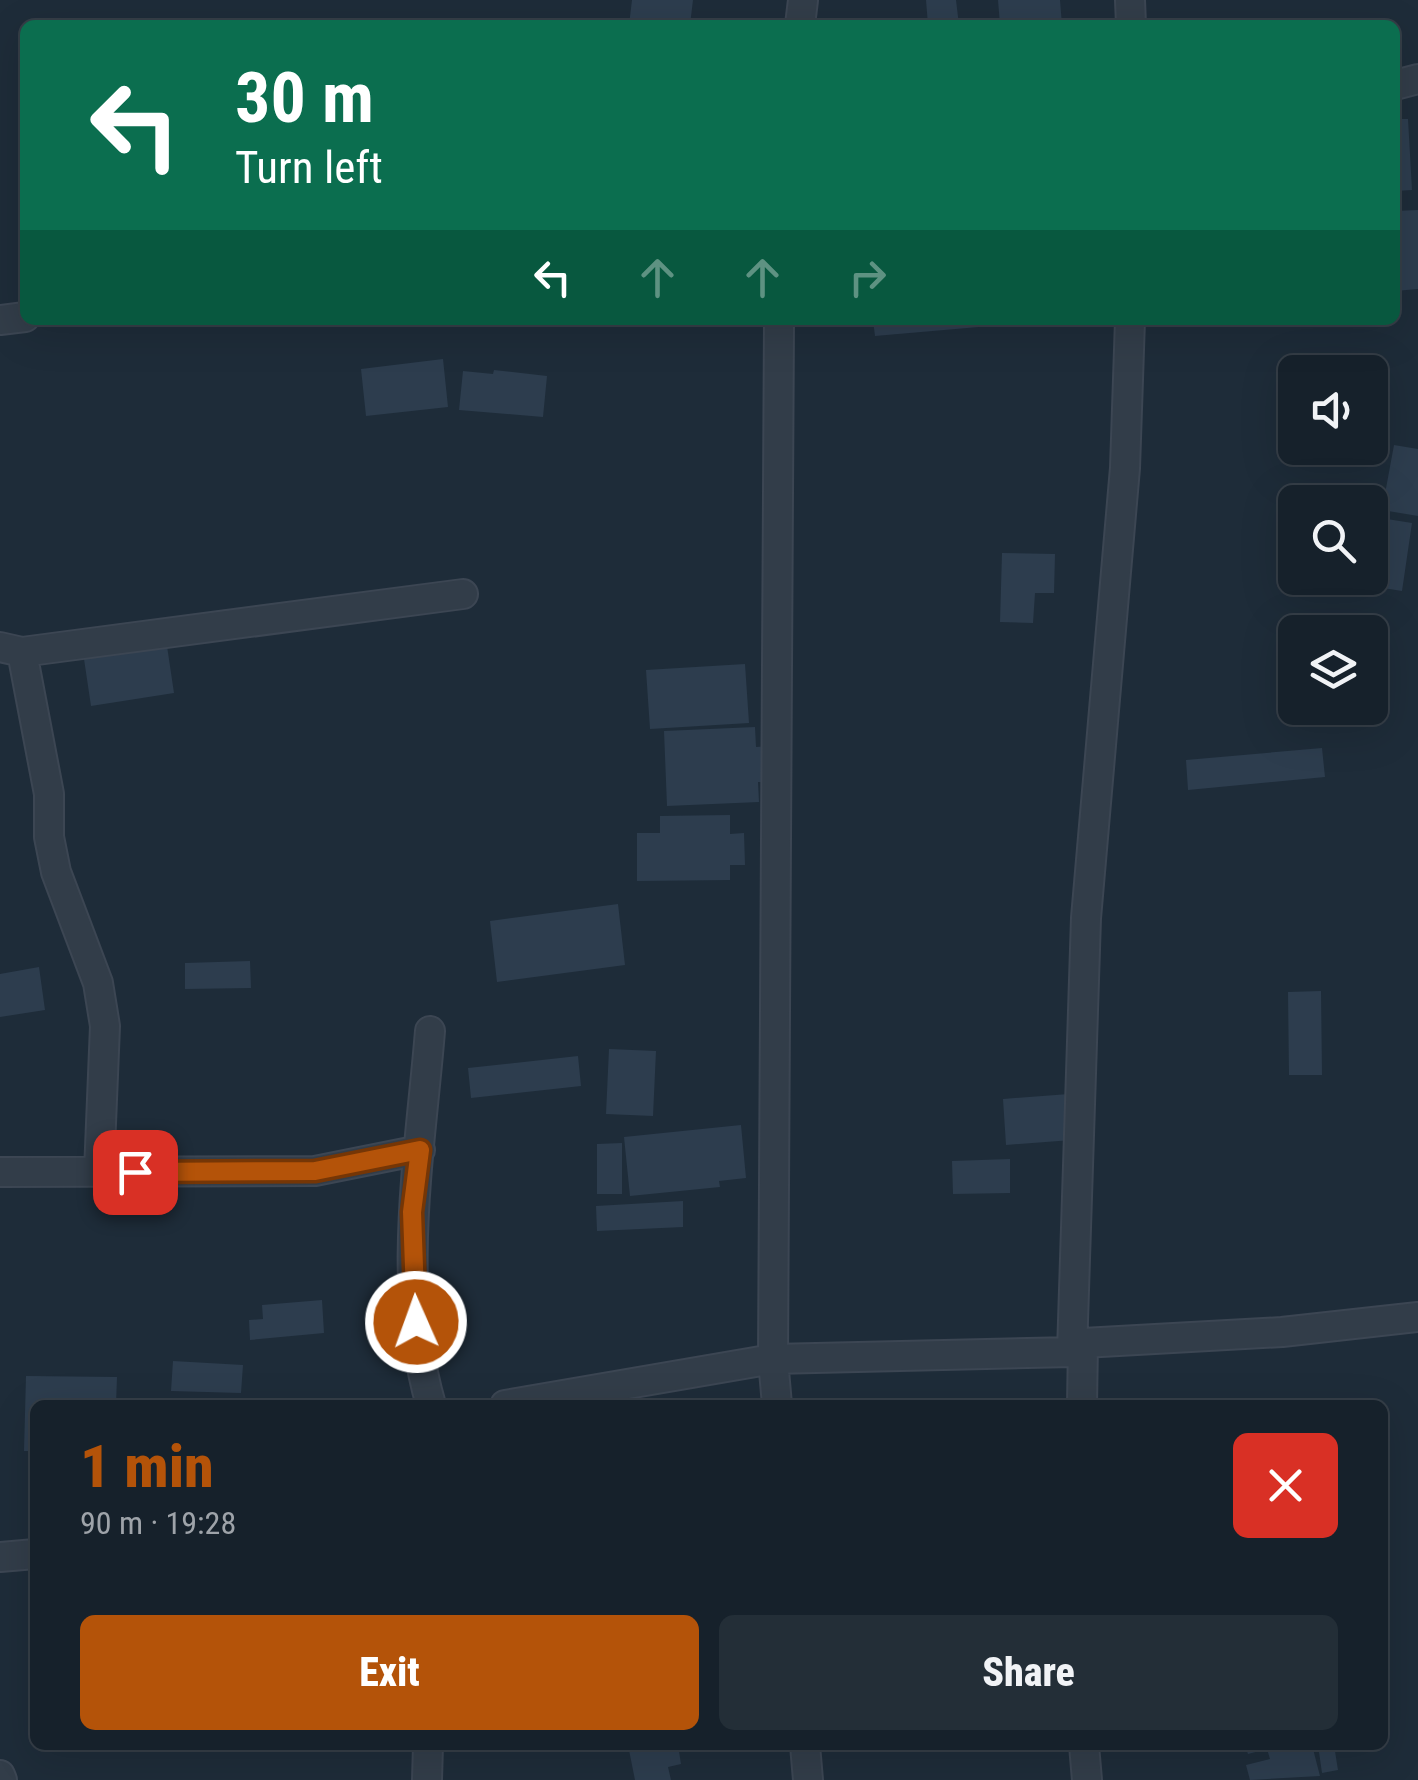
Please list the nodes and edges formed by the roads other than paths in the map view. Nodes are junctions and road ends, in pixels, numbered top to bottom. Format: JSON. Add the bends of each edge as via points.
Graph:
{"nodes":[{"id":1,"x":779,"y":325,"type":"edge"},
{"id":2,"x":1130,"y":325,"type":"edge"},
{"id":3,"x":462,"y":594,"type":"dead end"},
{"id":4,"x":11,"y":649,"type":"edge"},
{"id":5,"x":430,"y":1031,"type":"dead end"},
{"id":6,"x":420,"y":1150,"type":"junction"},
{"id":7,"x":0,"y":1172,"type":"edge"},
{"id":8,"x":99,"y":1172,"type":"junction"},
{"id":9,"x":1418,"y":1316,"type":"edge"},
{"id":10,"x":1077,"y":1348,"type":"junction"},
{"id":11,"x":773,"y":1359,"type":"junction"},
{"id":12,"x":429,"y":1400,"type":"edge"},
{"id":13,"x":534,"y":1400,"type":"edge"},
{"id":14,"x":777,"y":1400,"type":"edge"},
{"id":15,"x":1082,"y":1400,"type":"edge"},
{"id":16,"x":30,"y":1554,"type":"edge"},
{"id":17,"x":0,"y":1557,"type":"edge"},
{"id":18,"x":428,"y":1750,"type":"edge"},
{"id":19,"x":806,"y":1750,"type":"edge"},
{"id":20,"x":1084,"y":1750,"type":"edge"},
{"id":21,"x":428,"y":1780,"type":"edge"},
{"id":22,"x":808,"y":1780,"type":"edge"},
{"id":23,"x":1087,"y":1780,"type":"edge"}],
"edges":[{"from":1,"to":11,"type":"street"},
{"from":2,"to":10,"type":"street","via":[[1086,918]]},
{"from":3,"to":4,"type":"street"},
{"from":4,"to":8,"type":"street","via":[[48,794],[56,872],[98,983],[105,1026]]},
{"from":5,"to":6,"type":"street"},
{"from":6,"to":8,"type":"street","via":[[315,1171]]},
{"from":6,"to":12,"type":"street","via":[[412,1212],[417,1359]]},
{"from":7,"to":8,"type":"street"},
{"from":9,"to":10,"type":"street"},
{"from":10,"to":11,"type":"street"},
{"from":10,"to":15,"type":"street"},
{"from":11,"to":13,"type":"street"},
{"from":11,"to":14,"type":"street"},
{"from":16,"to":17,"type":"street"},
{"from":18,"to":21,"type":"street"},
{"from":19,"to":22,"type":"street"},
{"from":20,"to":23,"type":"street"}]}
